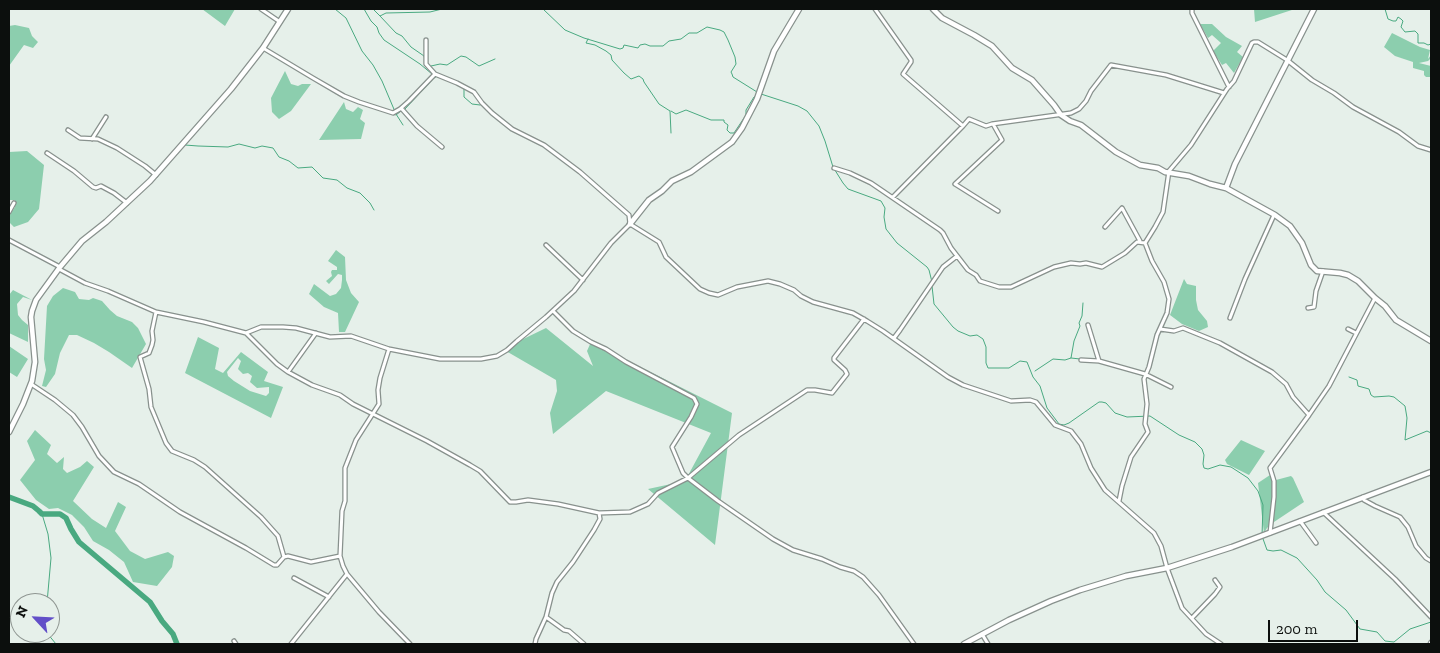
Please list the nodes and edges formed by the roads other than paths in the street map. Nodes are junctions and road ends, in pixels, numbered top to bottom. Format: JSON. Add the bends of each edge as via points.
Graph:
{"nodes":[{"id":1,"x":261,"y":9,"type":"edge"},
{"id":2,"x":288,"y":9,"type":"edge"},
{"id":3,"x":798,"y":9,"type":"edge"},
{"id":4,"x":875,"y":9,"type":"edge"},
{"id":5,"x":933,"y":9,"type":"edge"},
{"id":6,"x":1192,"y":9,"type":"edge"},
{"id":7,"x":1314,"y":9,"type":"edge"},
{"id":8,"x":280,"y":23,"type":"junction"},
{"id":9,"x":426,"y":40,"type":"dead end"},
{"id":10,"x":264,"y":48,"type":"junction"},
{"id":11,"x":1287,"y":60,"type":"junction"},
{"id":12,"x":432,"y":77,"type":"junction"},
{"id":13,"x":1229,"y":87,"type":"junction"},
{"id":14,"x":1224,"y":93,"type":"junction"},
{"id":15,"x":402,"y":108,"type":"junction"},
{"id":16,"x":1061,"y":115,"type":"junction"},
{"id":17,"x":106,"y":116,"type":"dead end"},
{"id":18,"x":993,"y":124,"type":"junction"},
{"id":19,"x":962,"y":126,"type":"junction"},
{"id":20,"x":68,"y":130,"type":"dead end"},
{"id":21,"x":92,"y":139,"type":"junction"},
{"id":22,"x":442,"y":147,"type":"dead end"},
{"id":23,"x":1431,"y":150,"type":"edge"},
{"id":24,"x":48,"y":154,"type":"dead end"},
{"id":25,"x":834,"y":168,"type":"dead end"},
{"id":26,"x":1169,"y":173,"type":"junction"},
{"id":27,"x":156,"y":175,"type":"junction"},
{"id":28,"x":1226,"y":188,"type":"junction"},
{"id":29,"x":893,"y":197,"type":"junction"},
{"id":30,"x":14,"y":203,"type":"dead end"},
{"id":31,"x":127,"y":203,"type":"junction"},
{"id":32,"x":998,"y":211,"type":"dead end"},
{"id":33,"x":9,"y":212,"type":"edge"},
{"id":34,"x":1274,"y":215,"type":"junction"},
{"id":35,"x":630,"y":224,"type":"junction"},
{"id":36,"x":1105,"y":227,"type":"dead end"},
{"id":37,"x":9,"y":240,"type":"edge"},
{"id":38,"x":1140,"y":242,"type":"junction"},
{"id":39,"x":1145,"y":243,"type":"junction"},
{"id":40,"x":546,"y":245,"type":"dead end"},
{"id":41,"x":957,"y":256,"type":"junction"},
{"id":42,"x":59,"y":268,"type":"junction"},
{"id":43,"x":1323,"y":271,"type":"junction"},
{"id":44,"x":583,"y":280,"type":"junction"},
{"id":45,"x":1375,"y":298,"type":"junction"},
{"id":46,"x":1308,"y":308,"type":"dead end"},
{"id":47,"x":553,"y":311,"type":"junction"},
{"id":48,"x":156,"y":312,"type":"junction"},
{"id":49,"x":1230,"y":318,"type":"dead end"},
{"id":50,"x":864,"y":319,"type":"junction"},
{"id":51,"x":1088,"y":326,"type":"dead end"},
{"id":52,"x":1160,"y":329,"type":"junction"},
{"id":53,"x":1348,"y":329,"type":"dead end"},
{"id":54,"x":246,"y":333,"type":"junction"},
{"id":55,"x":316,"y":333,"type":"junction"},
{"id":56,"x":1356,"y":333,"type":"junction"},
{"id":57,"x":894,"y":338,"type":"junction"},
{"id":58,"x":1431,"y":341,"type":"edge"},
{"id":59,"x":389,"y":349,"type":"junction"},
{"id":60,"x":1081,"y":360,"type":"dead end"},
{"id":61,"x":1099,"y":361,"type":"junction"},
{"id":62,"x":288,"y":372,"type":"junction"},
{"id":63,"x":1145,"y":374,"type":"junction"},
{"id":64,"x":31,"y":384,"type":"junction"},
{"id":65,"x":1171,"y":387,"type":"dead end"},
{"id":66,"x":374,"y":414,"type":"junction"},
{"id":67,"x":1309,"y":415,"type":"junction"},
{"id":68,"x":9,"y":432,"type":"edge"},
{"id":69,"x":1431,"y":472,"type":"edge"},
{"id":70,"x":688,"y":478,"type":"junction"},
{"id":71,"x":1363,"y":497,"type":"junction"},
{"id":72,"x":1119,"y":501,"type":"junction"},
{"id":73,"x":1323,"y":512,"type":"junction"},
{"id":74,"x":599,"y":513,"type":"junction"},
{"id":75,"x":1300,"y":521,"type":"junction"},
{"id":76,"x":1270,"y":533,"type":"junction"},
{"id":77,"x":1316,"y":542,"type":"dead end"},
{"id":78,"x":340,"y":556,"type":"junction"},
{"id":79,"x":284,"y":557,"type":"junction"},
{"id":80,"x":1431,"y":561,"type":"edge"},
{"id":81,"x":1167,"y":568,"type":"junction"},
{"id":82,"x":348,"y":574,"type":"junction"},
{"id":83,"x":294,"y":578,"type":"dead end"},
{"id":84,"x":1215,"y":580,"type":"dead end"},
{"id":85,"x":329,"y":597,"type":"junction"},
{"id":86,"x":1431,"y":610,"type":"edge"},
{"id":87,"x":1426,"y":612,"type":"junction"},
{"id":88,"x":546,"y":617,"type":"junction"},
{"id":89,"x":1431,"y":617,"type":"edge"},
{"id":90,"x":1192,"y":618,"type":"junction"},
{"id":91,"x":982,"y":634,"type":"junction"},
{"id":92,"x":234,"y":640,"type":"dead end"},
{"id":93,"x":236,"y":644,"type":"edge"},
{"id":94,"x":292,"y":644,"type":"edge"},
{"id":95,"x":410,"y":644,"type":"edge"},
{"id":96,"x":535,"y":644,"type":"edge"},
{"id":97,"x":584,"y":644,"type":"edge"},
{"id":98,"x":914,"y":644,"type":"edge"},
{"id":99,"x":964,"y":644,"type":"edge"},
{"id":100,"x":988,"y":644,"type":"edge"},
{"id":101,"x":1221,"y":644,"type":"edge"}],
"edges":[{"from":1,"to":8,"type":"street"},
{"from":2,"to":8,"type":"street"},
{"from":3,"to":35,"type":"street","via":[[774,51],[757,100],[732,142],[691,172],[672,181],[649,200]]},
{"from":4,"to":19,"type":"street","via":[[911,60],[903,74]]},
{"from":5,"to":16,"type":"street","via":[[942,18],[992,46],[1012,68],[1032,80]]},
{"from":6,"to":13,"type":"street"},
{"from":7,"to":11,"type":"street"},
{"from":8,"to":10,"type":"street"},
{"from":9,"to":12,"type":"street","via":[[426,64]]},
{"from":10,"to":15,"type":"street","via":[[344,96],[395,112]]},
{"from":10,"to":27,"type":"street"},
{"from":11,"to":13,"type":"street","via":[[1254,42]]},
{"from":11,"to":23,"type":"street","via":[[1353,106],[1418,146]]},
{"from":11,"to":28,"type":"street"},
{"from":12,"to":15,"type":"street"},
{"from":12,"to":35,"type":"street","via":[[474,92],[505,124],[563,158],[628,216]]},
{"from":13,"to":14,"type":"street"},
{"from":14,"to":16,"type":"street","via":[[1166,75],[1111,65],[1079,109]]},
{"from":14,"to":26,"type":"street"},
{"from":15,"to":22,"type":"street"},
{"from":16,"to":18,"type":"street"},
{"from":16,"to":26,"type":"street","via":[[1140,165]]},
{"from":17,"to":21,"type":"street"},
{"from":18,"to":19,"type":"street","via":[[986,126],[969,119]]},
{"from":18,"to":32,"type":"street","via":[[1002,140],[955,184]]},
{"from":19,"to":29,"type":"street"},
{"from":20,"to":21,"type":"street","via":[[80,138]]},
{"from":21,"to":27,"type":"street","via":[[122,150]]},
{"from":24,"to":31,"type":"street","via":[[93,187],[101,186]]},
{"from":25,"to":29,"type":"street","via":[[862,178]]},
{"from":26,"to":28,"type":"street"},
{"from":26,"to":39,"type":"street","via":[[1163,212]]},
{"from":27,"to":31,"type":"street"},
{"from":28,"to":34,"type":"street"},
{"from":29,"to":41,"type":"street","via":[[940,230]]},
{"from":30,"to":33,"type":"street"},
{"from":31,"to":42,"type":"street","via":[[82,241]]},
{"from":34,"to":43,"type":"street","via":[[1290,226],[1311,264]]},
{"from":34,"to":49,"type":"street"},
{"from":35,"to":44,"type":"street"},
{"from":35,"to":50,"type":"street","via":[[659,242],[666,258],[691,282],[709,293],[718,295],[737,287],[768,281],[794,290],[813,302]]},
{"from":36,"to":38,"type":"street","via":[[1122,208]]},
{"from":37,"to":42,"type":"street"},
{"from":38,"to":39,"type":"street"},
{"from":38,"to":41,"type":"street","via":[[1102,267],[1071,262],[1011,287],[980,282]]},
{"from":39,"to":52,"type":"street","via":[[1169,299]]},
{"from":40,"to":44,"type":"street"},
{"from":41,"to":57,"type":"street","via":[[943,267]]},
{"from":42,"to":48,"type":"street","via":[[85,283]]},
{"from":42,"to":64,"type":"street","via":[[32,311],[35,362]]},
{"from":43,"to":45,"type":"street","via":[[1348,275]]},
{"from":43,"to":46,"type":"street","via":[[1314,307]]},
{"from":44,"to":47,"type":"street"},
{"from":45,"to":56,"type":"street"},
{"from":45,"to":58,"type":"street","via":[[1396,320]]},
{"from":47,"to":59,"type":"street","via":[[497,356],[440,359]]},
{"from":47,"to":70,"type":"street","via":[[573,331],[694,398],[697,404],[672,447]]},
{"from":48,"to":54,"type":"street"},
{"from":48,"to":79,"type":"street","via":[[152,345],[149,353],[140,357],[152,407],[166,444],[172,451],[205,467],[261,517],[278,536]]},
{"from":50,"to":57,"type":"street"},
{"from":50,"to":70,"type":"street","via":[[834,358],[846,374],[832,394],[807,390],[739,435]]},
{"from":51,"to":61,"type":"street"},
{"from":52,"to":63,"type":"street"},
{"from":52,"to":67,"type":"street","via":[[1174,331],[1183,328],[1220,343],[1272,372],[1286,384]]},
{"from":53,"to":56,"type":"street"},
{"from":54,"to":55,"type":"street","via":[[272,326]]},
{"from":54,"to":62,"type":"street"},
{"from":55,"to":59,"type":"street","via":[[330,337],[351,336]]},
{"from":55,"to":62,"type":"street"},
{"from":56,"to":67,"type":"street"},
{"from":57,"to":72,"type":"street","via":[[948,378],[963,385],[1011,402],[1036,402],[1055,425],[1071,431],[1104,490]]},
{"from":59,"to":66,"type":"street","via":[[380,378],[379,404]]},
{"from":60,"to":61,"type":"street"},
{"from":61,"to":63,"type":"street"},
{"from":62,"to":66,"type":"street"},
{"from":63,"to":65,"type":"street"},
{"from":63,"to":72,"type":"street","via":[[1145,424],[1148,432],[1131,457]]},
{"from":64,"to":68,"type":"street"},
{"from":64,"to":79,"type":"street","via":[[72,415],[99,456],[114,472],[274,565]]},
{"from":66,"to":74,"type":"street","via":[[470,465],[510,502],[528,500]]},
{"from":66,"to":78,"type":"street","via":[[356,440],[345,468]]},
{"from":67,"to":76,"type":"street","via":[[1270,468],[1274,482]]},
{"from":69,"to":71,"type":"street"},
{"from":70,"to":74,"type":"street","via":[[630,512]]},
{"from":70,"to":98,"type":"street","via":[[792,550],[863,577]]},
{"from":71,"to":73,"type":"street"},
{"from":71,"to":80,"type":"street","via":[[1400,517],[1416,546]]},
{"from":72,"to":81,"type":"street","via":[[1154,533]]},
{"from":73,"to":75,"type":"street"},
{"from":73,"to":87,"type":"street"},
{"from":74,"to":88,"type":"street","via":[[600,519],[594,530],[557,582]]},
{"from":75,"to":76,"type":"street"},
{"from":75,"to":77,"type":"street"},
{"from":76,"to":81,"type":"street"},
{"from":78,"to":79,"type":"street","via":[[311,562]]},
{"from":78,"to":82,"type":"street"},
{"from":81,"to":90,"type":"street","via":[[1182,608]]},
{"from":81,"to":91,"type":"street","via":[[1080,590]]},
{"from":82,"to":85,"type":"street"},
{"from":82,"to":95,"type":"street"},
{"from":83,"to":85,"type":"street"},
{"from":84,"to":90,"type":"street","via":[[1220,587]]},
{"from":85,"to":94,"type":"street"},
{"from":86,"to":87,"type":"street"},
{"from":87,"to":89,"type":"street"},
{"from":88,"to":96,"type":"street"},
{"from":88,"to":97,"type":"street"},
{"from":90,"to":101,"type":"street","via":[[1206,634]]},
{"from":91,"to":99,"type":"street"},
{"from":91,"to":100,"type":"street"},
{"from":92,"to":93,"type":"street"}]}
